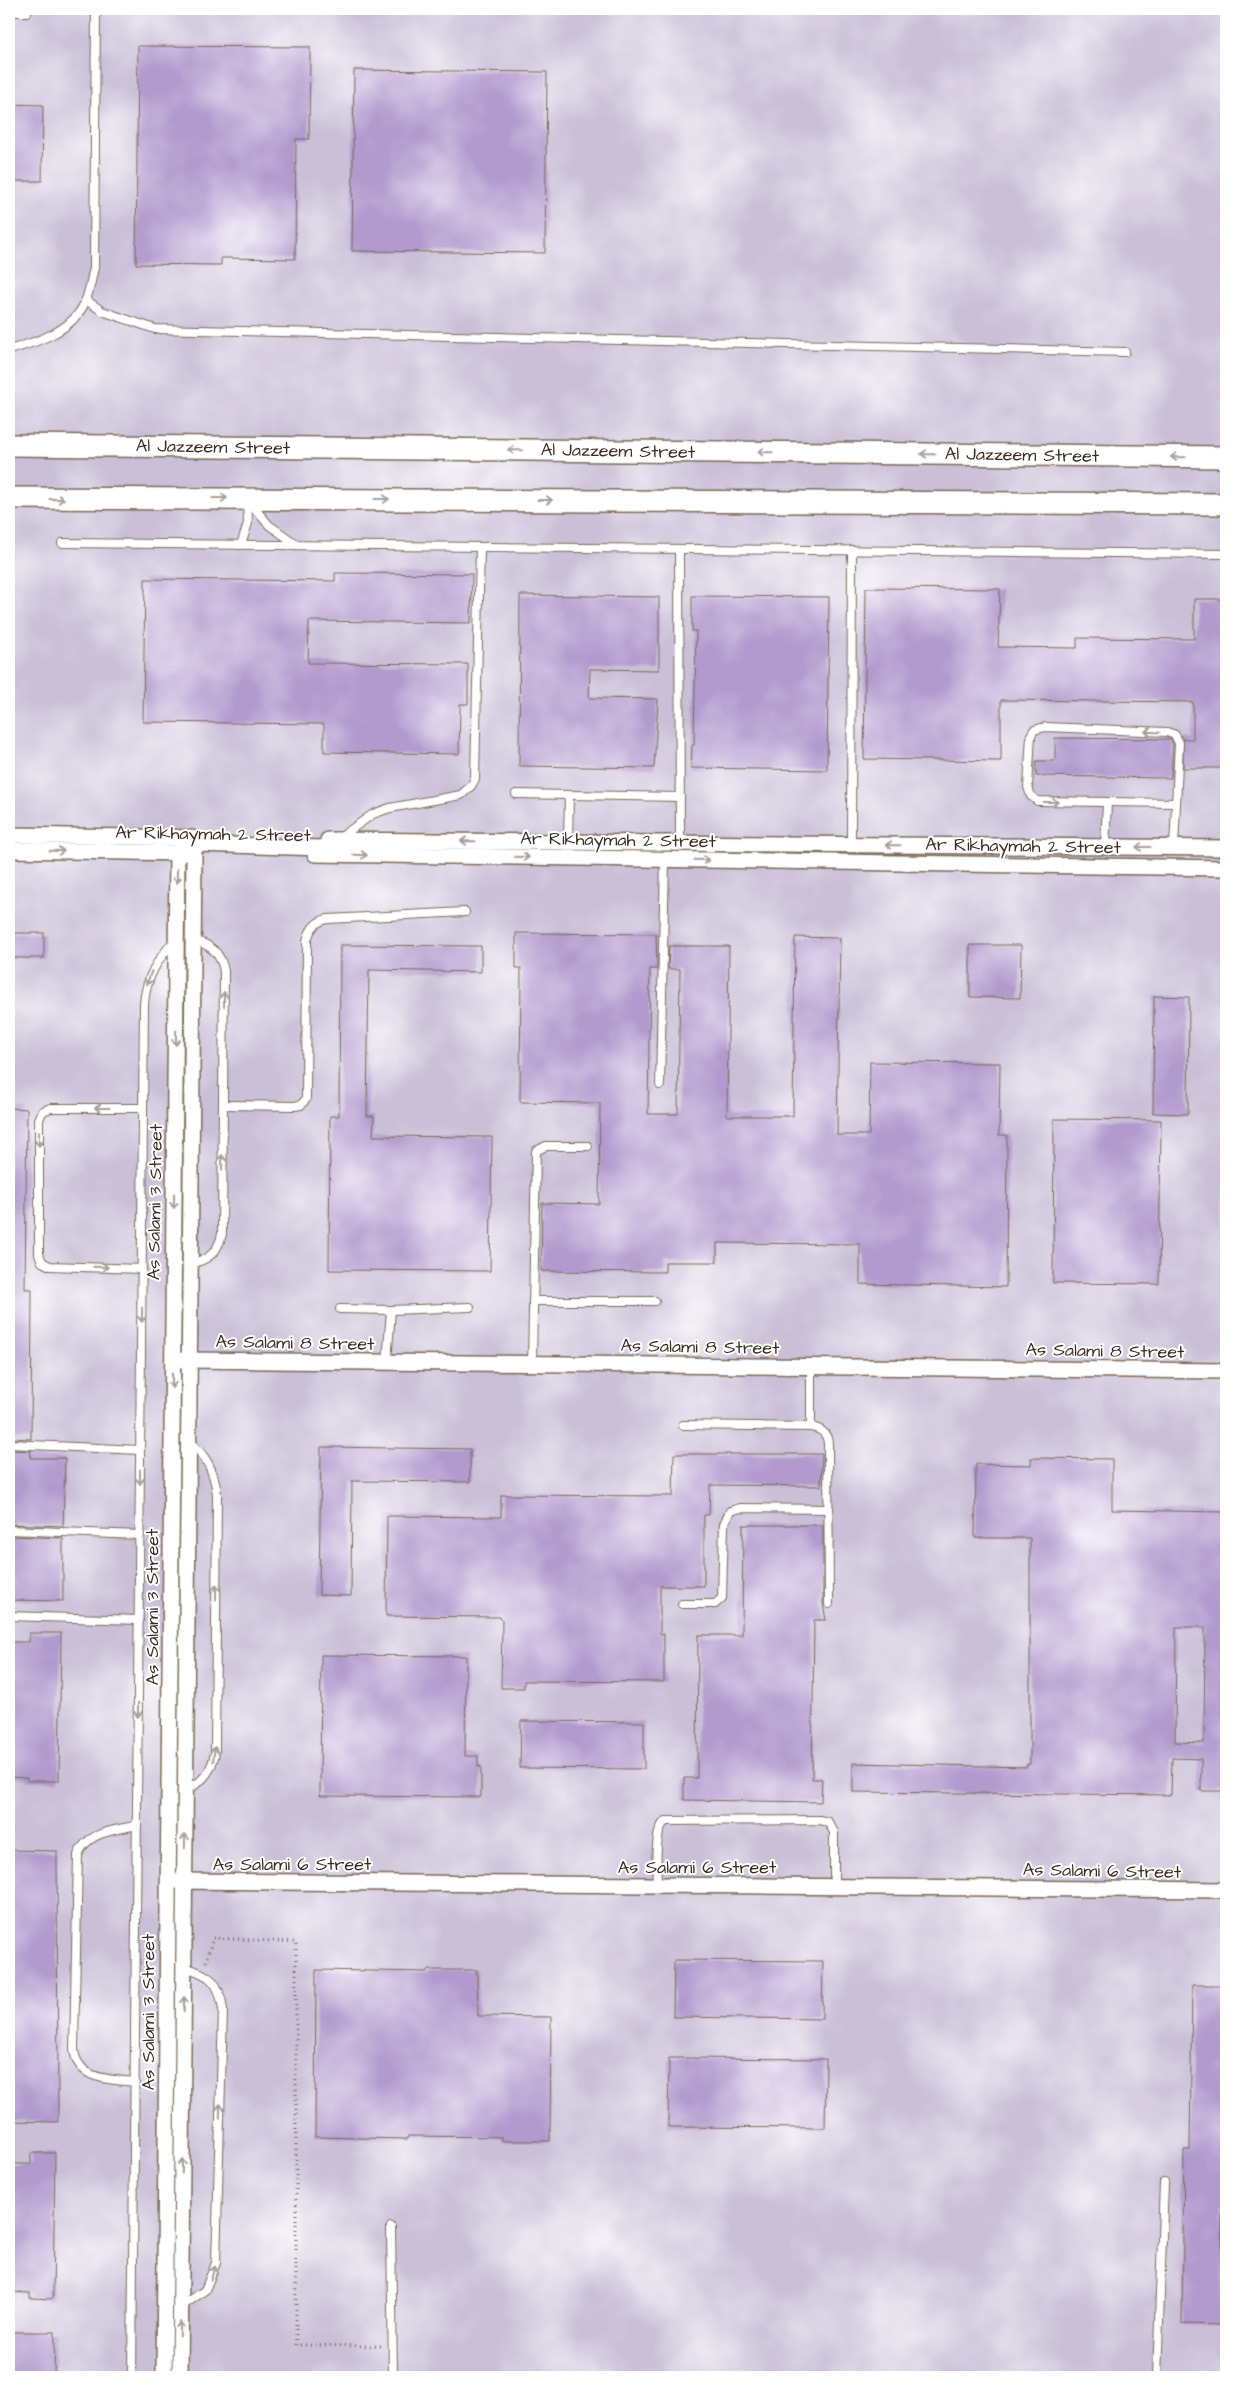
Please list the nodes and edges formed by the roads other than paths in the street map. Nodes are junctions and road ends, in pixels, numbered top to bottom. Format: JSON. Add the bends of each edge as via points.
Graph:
{"nodes":[{"id":1,"x":96,"y":9,"type":"edge"},
{"id":2,"x":9,"y":12,"type":"edge"},
{"id":3,"x":27,"y":12,"type":"dead end"},
{"id":4,"x":86,"y":300,"type":"junction"},
{"id":5,"x":9,"y":350,"type":"edge"},
{"id":6,"x":1125,"y":352,"type":"dead end"},
{"id":7,"x":9,"y":445,"type":"edge"},
{"id":8,"x":1226,"y":457,"type":"edge"},
{"id":9,"x":9,"y":498,"type":"edge"},
{"id":10,"x":246,"y":498,"type":"junction"},
{"id":11,"x":30,"y":499,"type":"junction"},
{"id":12,"x":1226,"y":504,"type":"edge"},
{"id":13,"x":9,"y":507,"type":"edge"},
{"id":14,"x":62,"y":543,"type":"dead end"},
{"id":15,"x":241,"y":545,"type":"junction"},
{"id":16,"x":297,"y":545,"type":"junction"},
{"id":17,"x":480,"y":547,"type":"junction"},
{"id":18,"x":679,"y":549,"type":"junction"},
{"id":19,"x":852,"y":550,"type":"junction"},
{"id":20,"x":1226,"y":554,"type":"edge"},
{"id":21,"x":516,"y":794,"type":"dead end"},
{"id":22,"x":569,"y":795,"type":"junction"},
{"id":23,"x":680,"y":797,"type":"junction"},
{"id":24,"x":1107,"y":803,"type":"junction"},
{"id":25,"x":1176,"y":803,"type":"junction"},
{"id":26,"x":9,"y":835,"type":"edge"},
{"id":27,"x":337,"y":840,"type":"junction"},
{"id":28,"x":568,"y":842,"type":"junction"},
{"id":29,"x":680,"y":843,"type":"junction"},
{"id":30,"x":852,"y":844,"type":"junction"},
{"id":31,"x":186,"y":847,"type":"junction"},
{"id":32,"x":1105,"y":847,"type":"junction"},
{"id":33,"x":1174,"y":847,"type":"junction"},
{"id":34,"x":1226,"y":848,"type":"edge"},
{"id":35,"x":9,"y":850,"type":"edge"},
{"id":36,"x":665,"y":860,"type":"junction"},
{"id":37,"x":1226,"y":868,"type":"edge"},
{"id":38,"x":465,"y":912,"type":"dead end"},
{"id":39,"x":177,"y":939,"type":"junction"},
{"id":40,"x":194,"y":941,"type":"junction"},
{"id":41,"x":660,"y":1085,"type":"dead end"},
{"id":42,"x":223,"y":1105,"type":"junction"},
{"id":43,"x":143,"y":1108,"type":"junction"},
{"id":44,"x":588,"y":1146,"type":"dead end"},
{"id":45,"x":191,"y":1263,"type":"junction"},
{"id":46,"x":142,"y":1269,"type":"junction"},
{"id":47,"x":533,"y":1301,"type":"junction"},
{"id":48,"x":655,"y":1301,"type":"dead end"},
{"id":49,"x":470,"y":1308,"type":"dead end"},
{"id":50,"x":340,"y":1309,"type":"dead end"},
{"id":51,"x":391,"y":1310,"type":"junction"},
{"id":52,"x":172,"y":1360,"type":"junction"},
{"id":53,"x":190,"y":1360,"type":"junction"},
{"id":54,"x":387,"y":1362,"type":"junction"},
{"id":55,"x":532,"y":1364,"type":"junction"},
{"id":56,"x":812,"y":1367,"type":"junction"},
{"id":57,"x":1226,"y":1371,"type":"edge"},
{"id":58,"x":683,"y":1425,"type":"dead end"},
{"id":59,"x":812,"y":1427,"type":"junction"},
{"id":60,"x":189,"y":1442,"type":"junction"},
{"id":61,"x":9,"y":1444,"type":"edge"},
{"id":62,"x":140,"y":1450,"type":"junction"},
{"id":63,"x":829,"y":1509,"type":"junction"},
{"id":64,"x":9,"y":1530,"type":"edge"},
{"id":65,"x":140,"y":1536,"type":"junction"},
{"id":66,"x":682,"y":1604,"type":"dead end"},
{"id":67,"x":829,"y":1604,"type":"dead end"},
{"id":68,"x":9,"y":1616,"type":"edge"},
{"id":69,"x":139,"y":1620,"type":"junction"},
{"id":70,"x":186,"y":1790,"type":"junction"},
{"id":71,"x":137,"y":1825,"type":"junction"},
{"id":72,"x":168,"y":1881,"type":"junction"},
{"id":73,"x":184,"y":1882,"type":"junction"},
{"id":74,"x":657,"y":1886,"type":"junction"},
{"id":75,"x":834,"y":1887,"type":"junction"},
{"id":76,"x":1226,"y":1890,"type":"edge"},
{"id":77,"x":184,"y":1966,"type":"junction"},
{"id":78,"x":135,"y":2082,"type":"junction"},
{"id":79,"x":1164,"y":2182,"type":"dead end"},
{"id":80,"x":391,"y":2227,"type":"dead end"},
{"id":81,"x":180,"y":2307,"type":"junction"},
{"id":82,"x":132,"y":2377,"type":"edge"},
{"id":83,"x":164,"y":2377,"type":"edge"},
{"id":84,"x":180,"y":2377,"type":"edge"},
{"id":85,"x":393,"y":2377,"type":"edge"},
{"id":86,"x":1157,"y":2377,"type":"edge"}],
"edges":[{"from":1,"to":4,"type":"lane","via":[[94,268]]},
{"from":2,"to":3,"type":"lane"},
{"from":4,"to":5,"type":"lane","via":[[67,326]]},
{"from":4,"to":6,"type":"lane","via":[[102,311],[155,329]]},
{"from":8,"to":7,"type":"street","name":"Al Jazzeem Street","one_way":true},
{"from":9,"to":11,"type":"street"},
{"from":11,"to":10,"type":"street","one_way":true},
{"from":10,"to":12,"type":"street","one_way":true},
{"from":10,"to":15,"type":"lane","via":[[248,523]]},
{"from":10,"to":16,"type":"lane","via":[[269,525]]},
{"from":11,"to":13,"type":"street"},
{"from":14,"to":15,"type":"lane"},
{"from":15,"to":16,"type":"lane"},
{"from":16,"to":17,"type":"lane"},
{"from":17,"to":18,"type":"lane"},
{"from":17,"to":27,"type":"lane","via":[[475,780],[461,795],[373,814]]},
{"from":18,"to":19,"type":"lane"},
{"from":18,"to":23,"type":"lane"},
{"from":19,"to":20,"type":"lane"},
{"from":19,"to":30,"type":"lane"},
{"from":21,"to":22,"type":"lane"},
{"from":22,"to":23,"type":"lane"},
{"from":22,"to":28,"type":"lane"},
{"from":23,"to":29,"type":"lane"},
{"from":24,"to":25,"type":"lane"},
{"from":25,"to":24,"type":"lane","one_way":true,"via":[[1179,743],[1171,733],[1045,727],[1034,730],[1029,740],[1028,788],[1033,799],[1041,802]]},
{"from":24,"to":32,"type":"lane"},
{"from":25,"to":33,"type":"lane"},
{"from":26,"to":31,"type":"street","name":"Ar Rikhaymah 2 Street"},
{"from":28,"to":27,"type":"street","name":"Ar Rikhaymah 2 Street","one_way":true},
{"from":27,"to":31,"type":"street","via":[[329,847],[317,848]]},
{"from":28,"to":29,"type":"street","name":"Ar Rikhaymah 2 Street"},
{"from":29,"to":30,"type":"street","name":"Ar Rikhaymah 2 Street"},
{"from":32,"to":30,"type":"street","name":"Ar Rikhaymah 2 Street","one_way":true},
{"from":35,"to":31,"type":"street","name":"Ar Rikhaymah 2 Street","one_way":true},
{"from":31,"to":36,"type":"street","name":"Ar Rikhaymah 2 Street","one_way":true},
{"from":31,"to":39,"type":"street","name":"As Salami 3 Street","one_way":true},
{"from":31,"to":40,"type":"street","name":"As Salami 3 Street"},
{"from":33,"to":32,"type":"street","name":"Ar Rikhaymah 2 Street","one_way":true},
{"from":33,"to":34,"type":"street","name":"Ar Rikhaymah 2 Street"},
{"from":36,"to":37,"type":"street","name":"Ar Rikhaymah 2 Street","one_way":true},
{"from":36,"to":41,"type":"lane"},
{"from":38,"to":42,"type":"lane","via":[[328,919],[316,923],[307,940],[306,1099],[301,1105],[294,1106]]},
{"from":39,"to":43,"type":"lane","one_way":true,"via":[[154,967],[145,991]]},
{"from":39,"to":52,"type":"street","name":"As Salami 3 Street","one_way":true},
{"from":42,"to":40,"type":"lane","one_way":true,"via":[[224,971],[214,950]]},
{"from":40,"to":45,"type":"street","name":"As Salami 3 Street"},
{"from":45,"to":42,"type":"lane","one_way":true,"via":[[201,1262],[211,1255],[222,1234]]},
{"from":43,"to":46,"type":"lane"},
{"from":43,"to":46,"type":"lane","one_way":true,"via":[[51,1108],[43,1111],[39,1119],[39,1254],[42,1262],[50,1266]]},
{"from":44,"to":47,"type":"lane","via":[[542,1146],[536,1152]]},
{"from":45,"to":53,"type":"street","name":"As Salami 3 Street"},
{"from":46,"to":62,"type":"lane","one_way":true},
{"from":47,"to":48,"type":"lane"},
{"from":47,"to":55,"type":"lane"},
{"from":49,"to":51,"type":"lane"},
{"from":50,"to":51,"type":"lane"},
{"from":51,"to":54,"type":"lane"},
{"from":52,"to":53,"type":"street","name":"As Salami 8 Street"},
{"from":52,"to":72,"type":"street","name":"As Salami 3 Street","one_way":true},
{"from":53,"to":54,"type":"street","name":"As Salami 8 Street"},
{"from":53,"to":60,"type":"street","name":"As Salami 3 Street"},
{"from":54,"to":55,"type":"street","name":"As Salami 8 Street"},
{"from":55,"to":56,"type":"street","name":"As Salami 8 Street"},
{"from":56,"to":57,"type":"street","name":"As Salami 8 Street"},
{"from":56,"to":59,"type":"lane"},
{"from":58,"to":59,"type":"lane"},
{"from":59,"to":63,"type":"lane","via":[[822,1430],[828,1439]]},
{"from":60,"to":70,"type":"street","name":"As Salami 3 Street"},
{"from":70,"to":60,"type":"lane","one_way":true,"via":[[198,1784],[210,1770],[215,1742],[217,1494],[207,1461],[201,1451]]},
{"from":61,"to":62,"type":"lane"},
{"from":62,"to":65,"type":"lane","one_way":true},
{"from":63,"to":66,"type":"lane","via":[[740,1508],[730,1511],[724,1524],[722,1598],[715,1604]]},
{"from":63,"to":67,"type":"lane"},
{"from":64,"to":65,"type":"lane"},
{"from":65,"to":69,"type":"lane"},
{"from":68,"to":69,"type":"lane"},
{"from":69,"to":71,"type":"lane","one_way":true},
{"from":73,"to":70,"type":"street","name":"As Salami 3 Street","one_way":true},
{"from":71,"to":78,"type":"lane"},
{"from":71,"to":78,"type":"lane","via":[[92,1836],[78,1855],[74,2049],[78,2063],[87,2074]]},
{"from":72,"to":73,"type":"street","name":"As Salami 6 Street"},
{"from":72,"to":83,"type":"street","name":"As Salami 3 Street"},
{"from":73,"to":74,"type":"street","name":"As Salami 6 Street"},
{"from":73,"to":77,"type":"street","name":"As Salami 3 Street"},
{"from":74,"to":75,"type":"street","name":"As Salami 6 Street"},
{"from":74,"to":75,"type":"lane","via":[[658,1832],[666,1821],[820,1820],[828,1822],[834,1832]]},
{"from":75,"to":76,"type":"street","name":"As Salami 6 Street"},
{"from":81,"to":77,"type":"street","name":"As Salami 3 Street","one_way":true},
{"from":81,"to":77,"type":"lane","one_way":true,"via":[[205,2290],[216,2264],[223,2010],[218,1988],[203,1972]]},
{"from":78,"to":82,"type":"lane"},
{"from":79,"to":86,"type":"lane"},
{"from":80,"to":85,"type":"lane"},
{"from":84,"to":81,"type":"street","name":"As Salami 3 Street","one_way":true}]}
